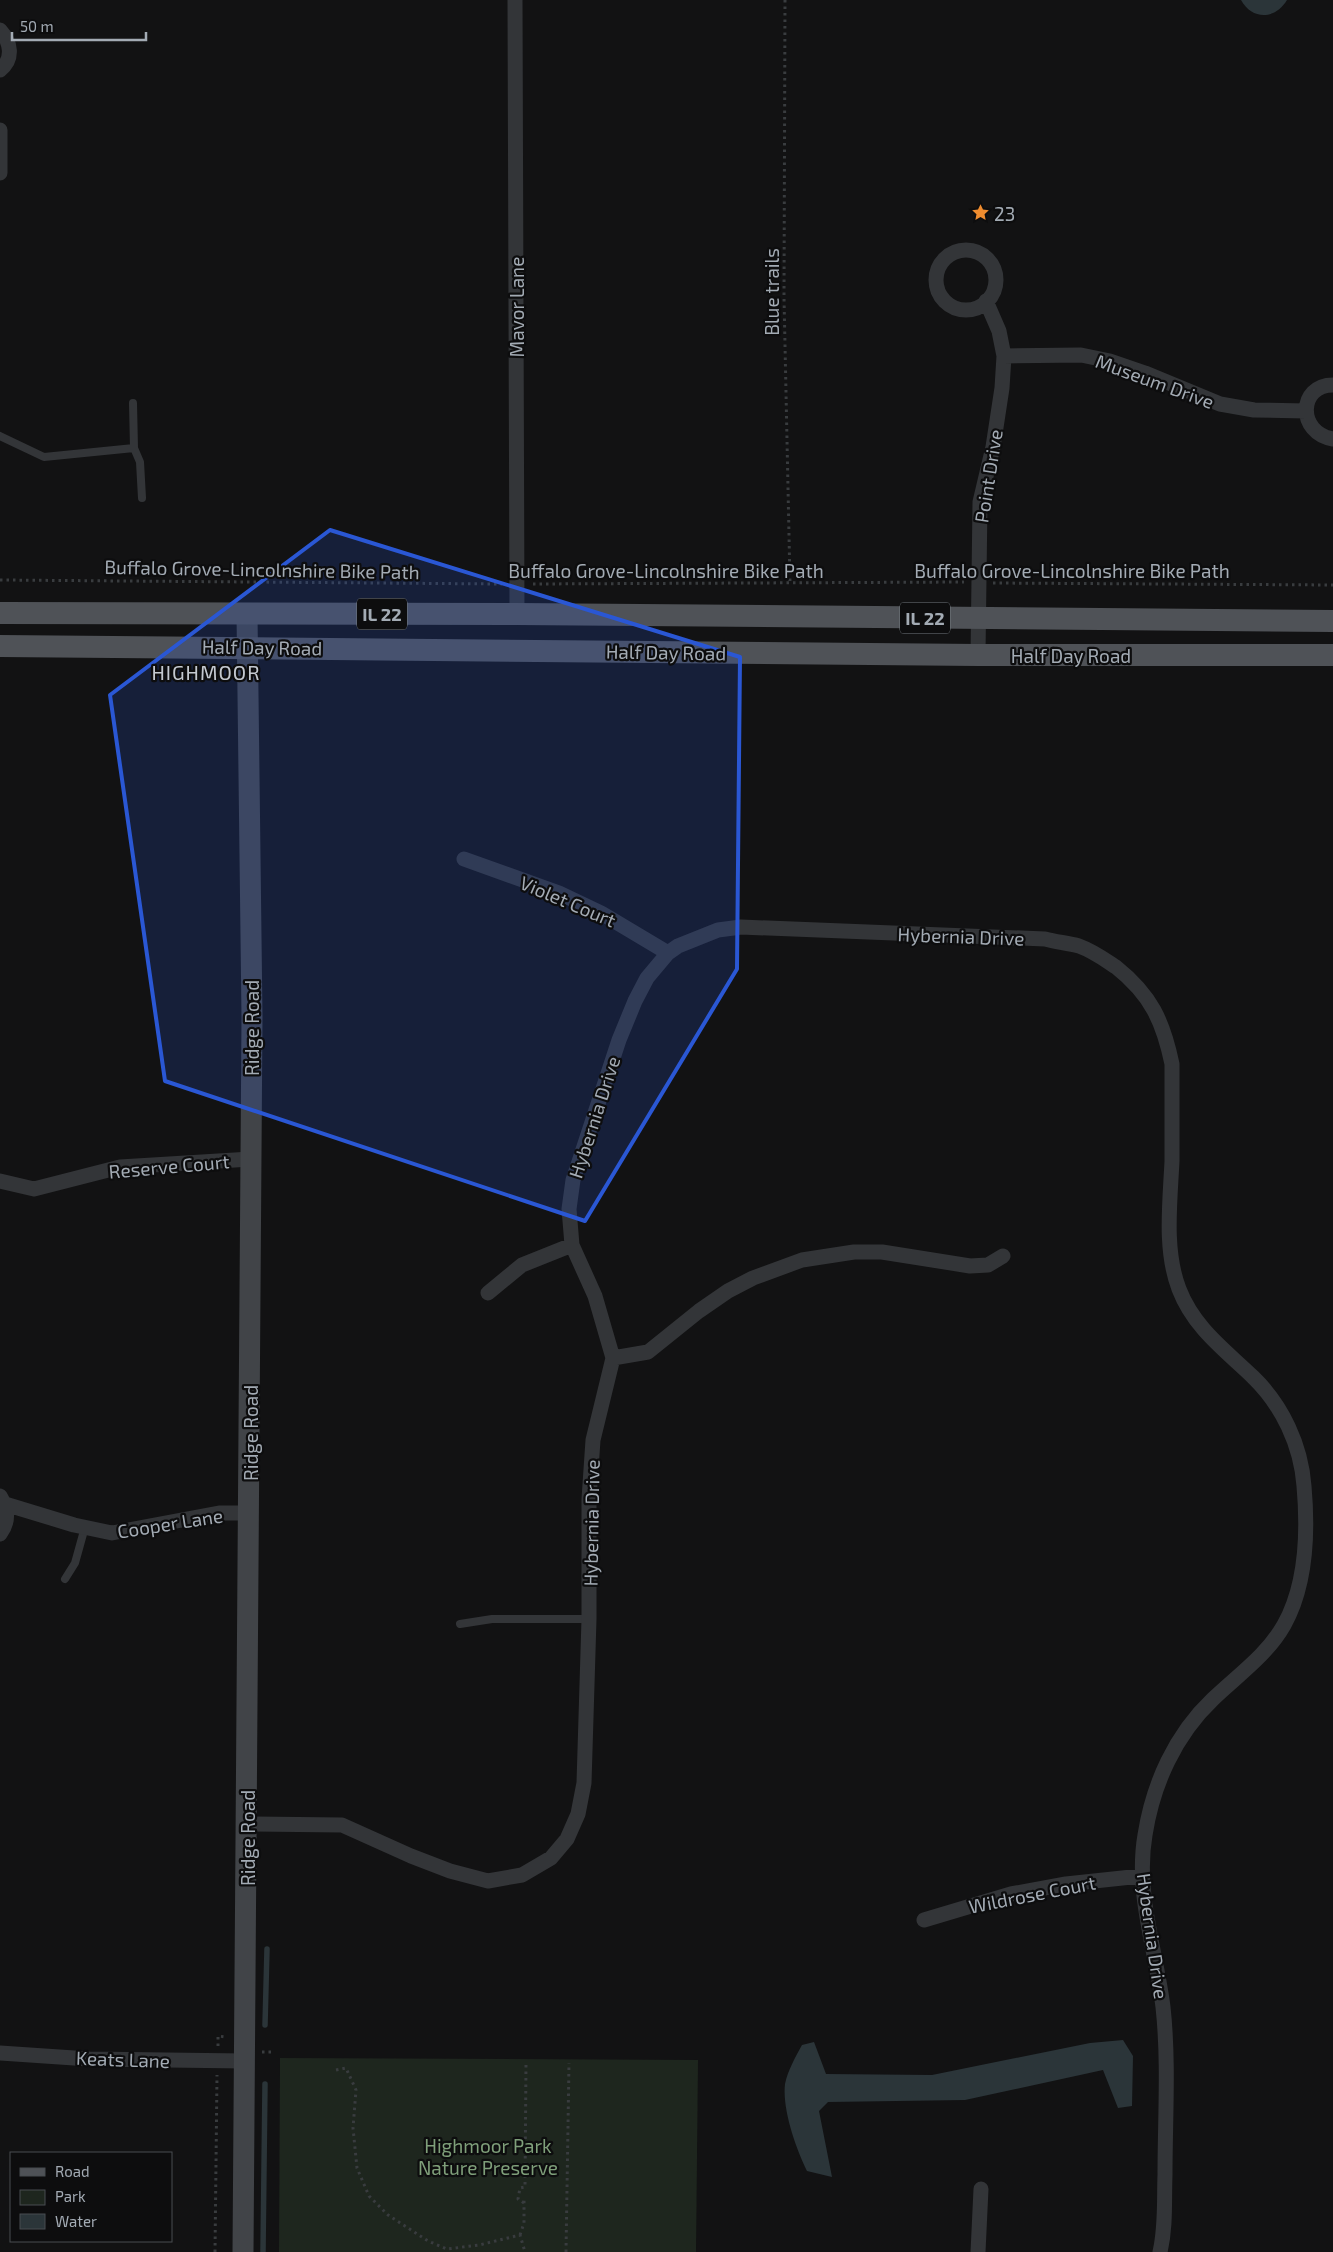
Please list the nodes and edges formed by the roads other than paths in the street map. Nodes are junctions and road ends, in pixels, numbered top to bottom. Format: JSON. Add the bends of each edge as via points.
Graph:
{"nodes":[{"id":1,"x":515,"y":0,"type":"edge"},
{"id":2,"x":0,"y":30,"type":"edge"},
{"id":3,"x":0,"y":70,"type":"edge"},
{"id":4,"x":0,"y":130,"type":"edge"},
{"id":5,"x":0,"y":172,"type":"edge"},
{"id":6,"x":986,"y":301,"type":"dead end"},
{"id":7,"x":1004,"y":356,"type":"junction"},
{"id":8,"x":1333,"y":385,"type":"edge"},
{"id":9,"x":133,"y":403,"type":"dead end"},
{"id":10,"x":1306,"y":411,"type":"junction"},
{"id":11,"x":0,"y":436,"type":"edge"},
{"id":12,"x":1333,"y":439,"type":"edge"},
{"id":13,"x":134,"y":448,"type":"junction"},
{"id":14,"x":142,"y":498,"type":"dead end"},
{"id":15,"x":0,"y":613,"type":"edge"},
{"id":16,"x":247,"y":614,"type":"junction"},
{"id":17,"x":517,"y":614,"type":"junction"},
{"id":18,"x":978,"y":618,"type":"junction"},
{"id":19,"x":1333,"y":621,"type":"edge"},
{"id":20,"x":0,"y":646,"type":"edge"},
{"id":21,"x":247,"y":646,"type":"junction"},
{"id":22,"x":978,"y":655,"type":"junction"},
{"id":23,"x":1333,"y":655,"type":"edge"},
{"id":24,"x":464,"y":860,"type":"dead end"},
{"id":25,"x":668,"y":953,"type":"junction"},
{"id":26,"x":251,"y":1159,"type":"junction"},
{"id":27,"x":0,"y":1181,"type":"edge"},
{"id":28,"x":572,"y":1245,"type":"junction"},
{"id":29,"x":1003,"y":1256,"type":"dead end"},
{"id":30,"x":488,"y":1293,"type":"dead end"},
{"id":31,"x":613,"y":1358,"type":"junction"},
{"id":32,"x":2,"y":1500,"type":"edge"},
{"id":33,"x":249,"y":1513,"type":"junction"},
{"id":34,"x":85,"y":1528,"type":"junction"},
{"id":35,"x":0,"y":1534,"type":"edge"},
{"id":36,"x":65,"y":1579,"type":"dead end"},
{"id":37,"x":590,"y":1619,"type":"junction"},
{"id":38,"x":460,"y":1624,"type":"dead end"},
{"id":39,"x":248,"y":1824,"type":"junction"},
{"id":40,"x":1141,"y":1876,"type":"junction"},
{"id":41,"x":924,"y":1920,"type":"dead end"},
{"id":42,"x":0,"y":2053,"type":"edge"},
{"id":43,"x":245,"y":2061,"type":"junction"},
{"id":44,"x":980,"y":2189,"type":"dead end"},
{"id":45,"x":243,"y":2252,"type":"edge"},
{"id":46,"x":978,"y":2252,"type":"edge"},
{"id":47,"x":1160,"y":2252,"type":"edge"}],
"edges":[{"from":1,"to":17,"type":"street","name":"Mavor Lane"},
{"from":2,"to":3,"type":"street","via":[[6,36],[10,52]]},
{"from":4,"to":5,"type":"street"},
{"from":6,"to":7,"type":"street","name":"Point Drive","via":[[999,331]]},
{"from":7,"to":10,"type":"street","name":"Museum Drive","via":[[1081,355],[1145,373],[1220,404],[1254,410]]},
{"from":7,"to":18,"type":"street","name":"Point Drive","via":[[993,448],[980,502]]},
{"from":8,"to":10,"type":"street","via":[[1312,394]]},
{"from":9,"to":13,"type":"lane"},
{"from":10,"to":12,"type":"street","via":[[1311,428],[1317,434]]},
{"from":11,"to":13,"type":"lane","via":[[44,457]]},
{"from":13,"to":14,"type":"lane","via":[[140,462]]},
{"from":15,"to":16,"type":"main road","name":"Half Day Road","number":"IL 22"},
{"from":16,"to":17,"type":"main road","name":"Half Day Road","number":"IL 22"},
{"from":16,"to":21,"type":"street","name":"Ridge Road"},
{"from":17,"to":18,"type":"main road","name":"Half Day Road","number":"IL 22"},
{"from":18,"to":19,"type":"main road","name":"Half Day Road","number":"IL 22"},
{"from":18,"to":22,"type":"street","name":"Point Drive"},
{"from":20,"to":21,"type":"main road","name":"Half Day Road","number":"IL 22"},
{"from":21,"to":22,"type":"main road","name":"Half Day Road","number":"IL 22"},
{"from":21,"to":26,"type":"street","name":"Ridge Road"},
{"from":22,"to":23,"type":"main road","name":"Half Day Road","number":"IL 22"},
{"from":24,"to":25,"type":"street","name":"Violet Court","via":[[559,893],[601,913]]},
{"from":25,"to":28,"type":"street","name":"Hybernia Drive","via":[[635,1001],[576,1170],[569,1209]]},
{"from":25,"to":40,"type":"street","name":"Hybernia Drive","via":[[718,930],[741,927],[1045,939],[1079,946],[1102,957],[1136,983],[1160,1019],[1172,1064],[1169,1211],[1173,1265],[1179,1289],[1207,1336],[1255,1379],[1273,1399],[1286,1422],[1299,1455],[1304,1486],[1304,1558],[1298,1590],[1284,1624],[1263,1654],[1211,1701],[1182,1735],[1153,1796],[1144,1836]]},
{"from":26,"to":27,"type":"street","name":"Reserve Court","via":[[120,1167],[34,1189]]},
{"from":26,"to":33,"type":"street","name":"Ridge Road"},
{"from":28,"to":30,"type":"street","via":[[522,1265]]},
{"from":28,"to":31,"type":"street","name":"Hybernia Drive","via":[[595,1296]]},
{"from":29,"to":31,"type":"street","via":[[988,1265],[970,1266],[882,1252],[854,1252],[802,1260],[728,1291],[648,1352]]},
{"from":31,"to":37,"type":"street","name":"Hybernia Drive","via":[[593,1440],[589,1499]]},
{"from":32,"to":34,"type":"street","name":"Cooper Lane"},
{"from":32,"to":35,"type":"street","name":"Cooper Lane","via":[[6,1523]]},
{"from":33,"to":34,"type":"street","name":"Cooper Lane","via":[[219,1513],[112,1533]]},
{"from":33,"to":39,"type":"street","name":"Ridge Road"},
{"from":34,"to":36,"type":"lane","via":[[75,1563]]},
{"from":37,"to":38,"type":"lane","via":[[492,1618]]},
{"from":37,"to":39,"type":"street","name":"Hybernia Drive","via":[[584,1782],[567,1839],[551,1858],[522,1875],[488,1881],[450,1871],[342,1825]]},
{"from":39,"to":43,"type":"street","name":"Ridge Road"},
{"from":40,"to":41,"type":"street","name":"Wildrose Court","via":[[1011,1894]]},
{"from":40,"to":47,"type":"street","name":"Hybernia Drive","via":[[1164,2021],[1166,2206]]},
{"from":42,"to":43,"type":"street","name":"Keats Lane","via":[[89,2059]]},
{"from":43,"to":45,"type":"street","name":"Ridge Road"},
{"from":44,"to":46,"type":"street"}]}
